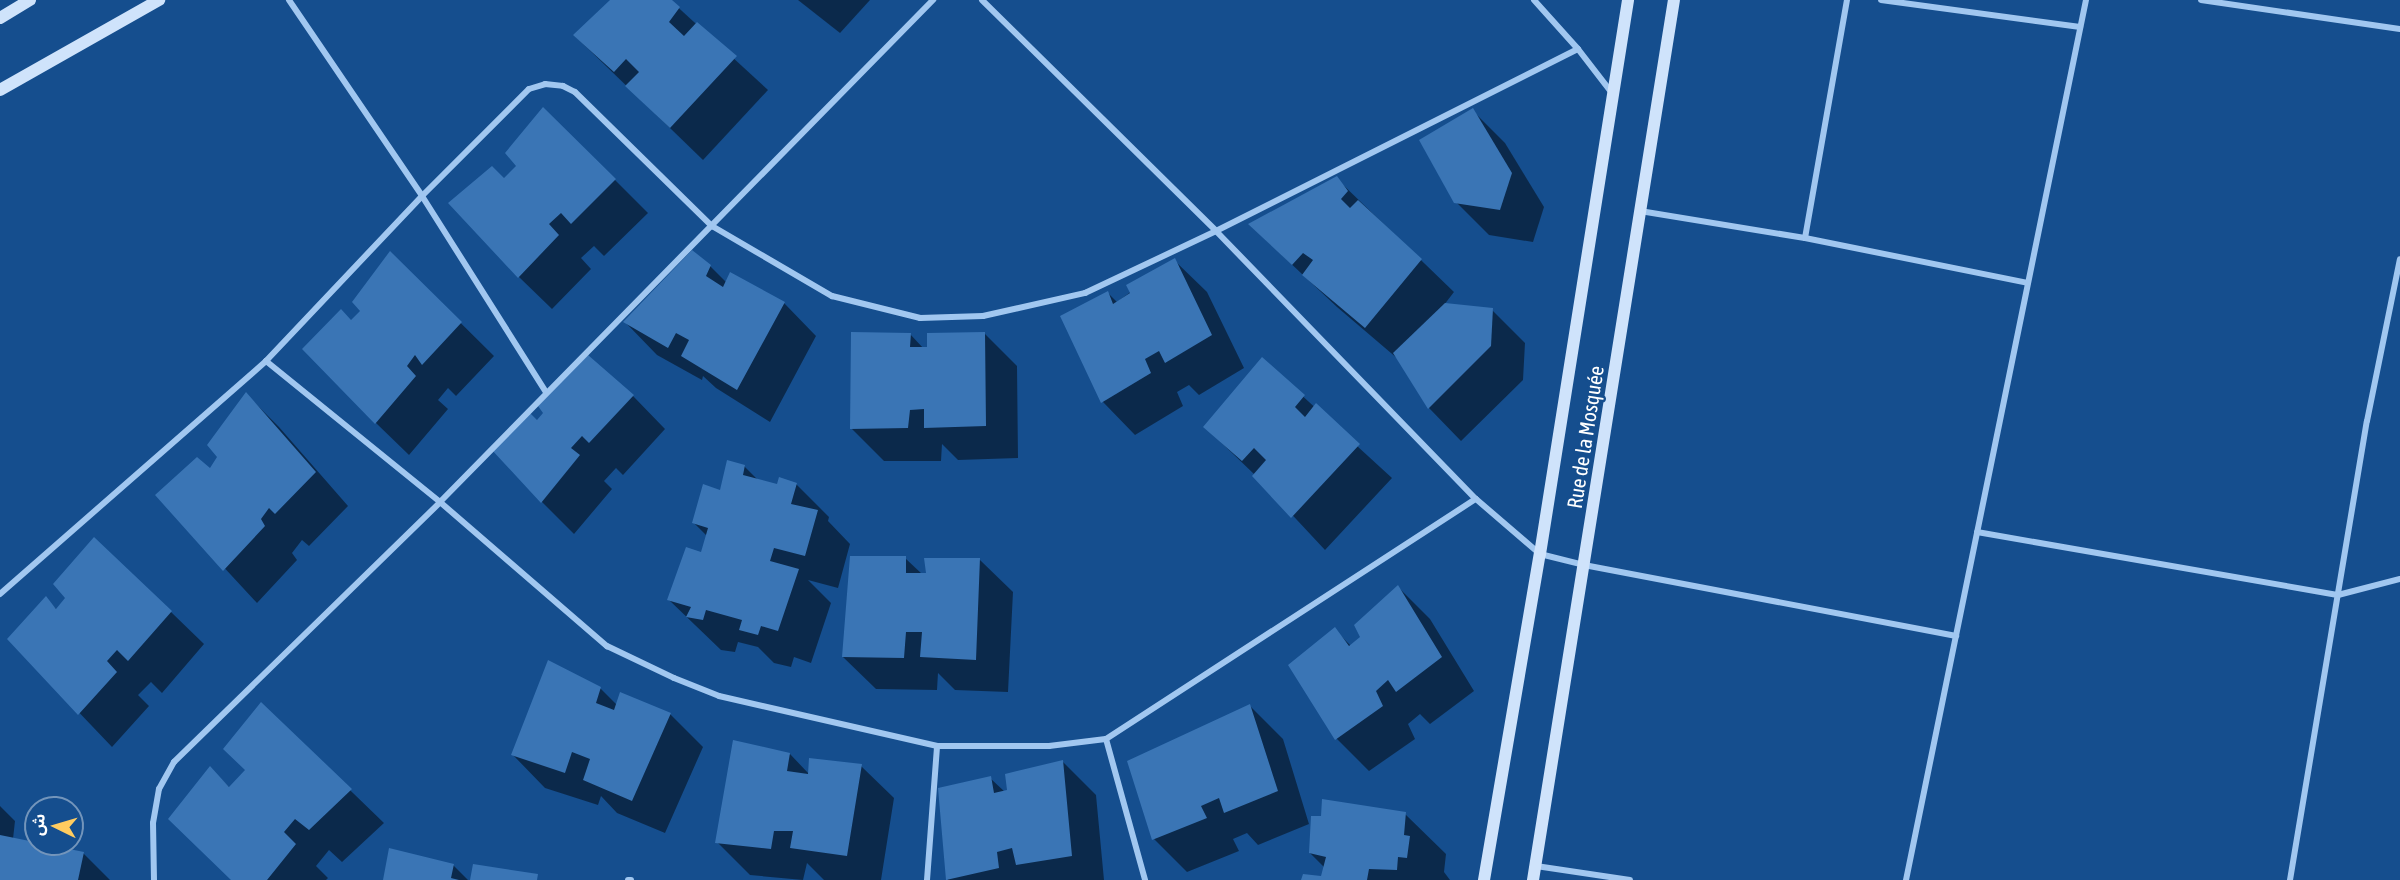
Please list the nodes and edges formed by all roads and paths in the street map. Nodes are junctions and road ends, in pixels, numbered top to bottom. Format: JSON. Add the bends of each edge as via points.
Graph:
{"nodes":[{"id":1,"x":30,"y":0,"type":"edge"},
{"id":2,"x":159,"y":0,"type":"edge"},
{"id":3,"x":290,"y":0,"type":"edge"},
{"id":4,"x":933,"y":0,"type":"edge"},
{"id":5,"x":982,"y":0,"type":"edge"},
{"id":6,"x":1534,"y":0,"type":"edge"},
{"id":7,"x":1628,"y":0,"type":"edge"},
{"id":8,"x":1674,"y":0,"type":"edge"},
{"id":9,"x":1847,"y":0,"type":"edge"},
{"id":10,"x":1881,"y":0,"type":"edge"},
{"id":11,"x":2086,"y":0,"type":"edge"},
{"id":12,"x":2201,"y":0,"type":"edge"},
{"id":13,"x":0,"y":18,"type":"edge"},
{"id":14,"x":2080,"y":27,"type":"junction"},
{"id":15,"x":2400,"y":29,"type":"edge"},
{"id":16,"x":1578,"y":49,"type":"junction"},
{"id":17,"x":0,"y":90,"type":"edge"},
{"id":18,"x":1613,"y":93,"type":"junction"},
{"id":19,"x":422,"y":196,"type":"junction"},
{"id":20,"x":1640,"y":211,"type":"junction"},
{"id":21,"x":712,"y":226,"type":"junction"},
{"id":22,"x":1216,"y":231,"type":"junction"},
{"id":23,"x":1805,"y":238,"type":"junction"},
{"id":24,"x":2400,"y":259,"type":"edge"},
{"id":25,"x":2028,"y":283,"type":"junction"},
{"id":26,"x":266,"y":361,"type":"junction"},
{"id":27,"x":546,"y":392,"type":"junction"},
{"id":28,"x":1476,"y":499,"type":"junction"},
{"id":29,"x":440,"y":501,"type":"junction"},
{"id":30,"x":1977,"y":532,"type":"junction"},
{"id":31,"x":1540,"y":554,"type":"junction"},
{"id":32,"x":1584,"y":564,"type":"junction"},
{"id":33,"x":2400,"y":579,"type":"edge"},
{"id":34,"x":0,"y":594,"type":"edge"},
{"id":35,"x":2338,"y":595,"type":"junction"},
{"id":36,"x":1956,"y":636,"type":"junction"},
{"id":37,"x":1106,"y":739,"type":"junction"},
{"id":38,"x":937,"y":746,"type":"junction"},
{"id":39,"x":1536,"y":866,"type":"junction"},
{"id":40,"x":154,"y":880,"type":"edge"},
{"id":41,"x":927,"y":880,"type":"edge"},
{"id":42,"x":1146,"y":880,"type":"edge"},
{"id":43,"x":1484,"y":880,"type":"edge"},
{"id":44,"x":1533,"y":880,"type":"edge"},
{"id":45,"x":1630,"y":880,"type":"edge"},
{"id":46,"x":1906,"y":880,"type":"edge"},
{"id":47,"x":2290,"y":880,"type":"edge"}],
"edges":[{"from":1,"to":13,"type":"main road"},
{"from":2,"to":17,"type":"main road"},
{"from":3,"to":19,"type":"street"},
{"from":4,"to":21,"type":"street"},
{"from":5,"to":22,"type":"street"},
{"from":6,"to":16,"type":"street"},
{"from":7,"to":18,"type":"main road"},
{"from":8,"to":20,"type":"main road","name":"Rue de la Mosquée"},
{"from":9,"to":23,"type":"street"},
{"from":10,"to":14,"type":"street"},
{"from":11,"to":14,"type":"street"},
{"from":12,"to":15,"type":"street"},
{"from":14,"to":25,"type":"street"},
{"from":16,"to":18,"type":"street"},
{"from":16,"to":22,"type":"street"},
{"from":18,"to":31,"type":"main road"},
{"from":19,"to":21,"type":"street","via":[[529,89],[545,84],[575,92]]},
{"from":19,"to":26,"type":"street"},
{"from":19,"to":27,"type":"street"},
{"from":20,"to":23,"type":"street"},
{"from":20,"to":32,"type":"main road","name":"Rue de la Mosquée"},
{"from":21,"to":22,"type":"street","via":[[832,296],[920,318],[983,316],[1085,293]]},
{"from":21,"to":27,"type":"street"},
{"from":22,"to":28,"type":"street"},
{"from":23,"to":25,"type":"street"},
{"from":24,"to":35,"type":"street","via":[[2367,421]]},
{"from":25,"to":30,"type":"street"},
{"from":26,"to":29,"type":"street"},
{"from":26,"to":34,"type":"street"},
{"from":27,"to":29,"type":"street"},
{"from":28,"to":31,"type":"street"},
{"from":28,"to":37,"type":"street"},
{"from":29,"to":38,"type":"street","via":[[607,646],[719,696]]},
{"from":29,"to":40,"type":"street","via":[[174,762],[159,789],[153,823]]},
{"from":30,"to":35,"type":"street"},
{"from":30,"to":36,"type":"street"},
{"from":31,"to":32,"type":"street"},
{"from":31,"to":43,"type":"main road"},
{"from":32,"to":36,"type":"street"},
{"from":32,"to":39,"type":"main road","name":"Rue de la Mosquée"},
{"from":33,"to":35,"type":"street"},
{"from":35,"to":47,"type":"street"},
{"from":36,"to":46,"type":"street"},
{"from":37,"to":38,"type":"street","via":[[1049,746]]},
{"from":37,"to":42,"type":"street"},
{"from":38,"to":41,"type":"street"},
{"from":39,"to":44,"type":"main road","name":"Rue de la Mosquée"},
{"from":39,"to":45,"type":"street"}]}
